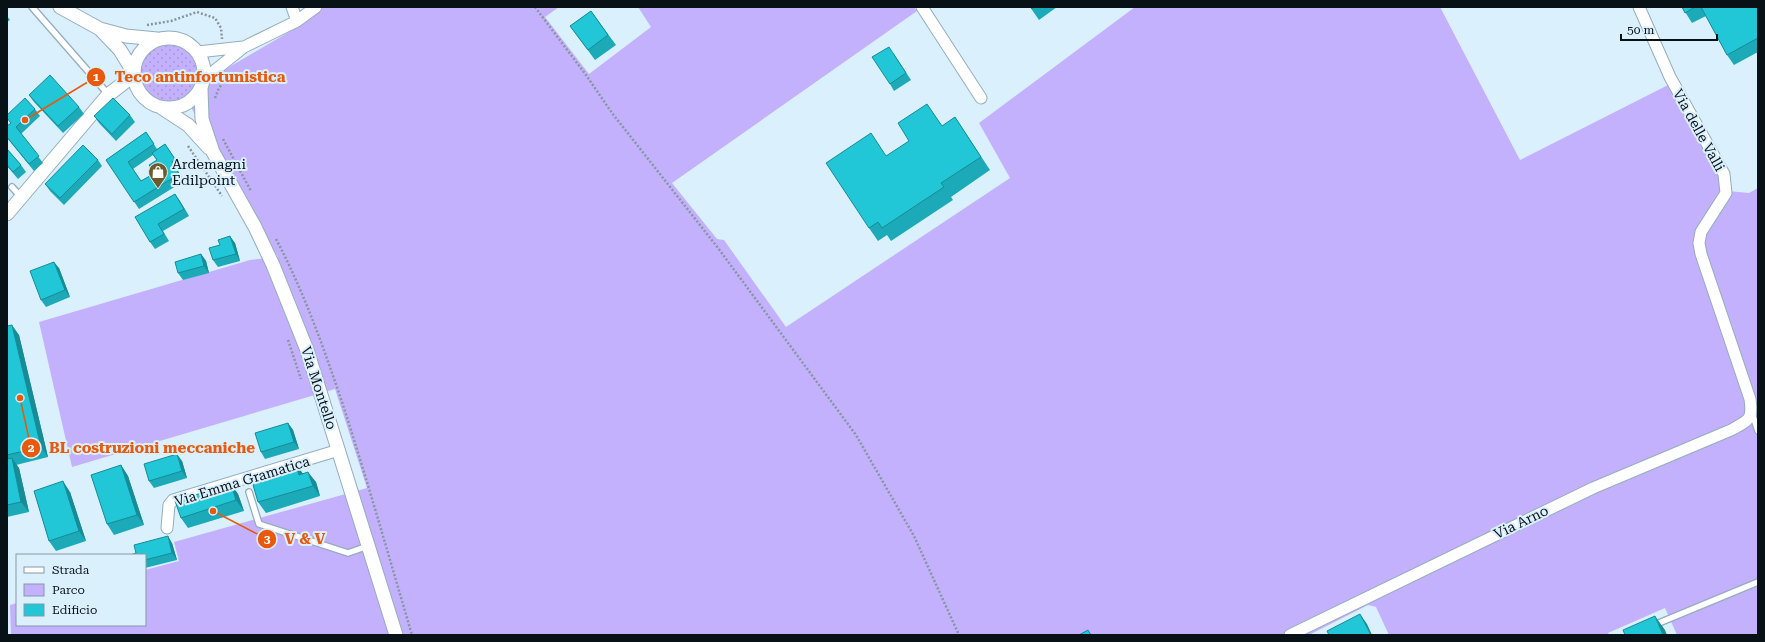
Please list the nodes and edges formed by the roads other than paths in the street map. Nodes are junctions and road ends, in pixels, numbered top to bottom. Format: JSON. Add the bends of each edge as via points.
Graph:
{"nodes":[{"id":1,"x":32,"y":7,"type":"edge"},
{"id":2,"x":60,"y":7,"type":"edge"},
{"id":3,"x":292,"y":7,"type":"edge"},
{"id":4,"x":316,"y":7,"type":"edge"},
{"id":5,"x":922,"y":7,"type":"edge"},
{"id":6,"x":1639,"y":7,"type":"edge"},
{"id":7,"x":296,"y":20,"type":"junction"},
{"id":8,"x":100,"y":29,"type":"junction"},
{"id":9,"x":157,"y":39,"type":"junction"},
{"id":10,"x":244,"y":47,"type":"junction"},
{"id":11,"x":198,"y":52,"type":"junction"},
{"id":12,"x":134,"y":74,"type":"junction"},
{"id":13,"x":203,"y":84,"type":"junction"},
{"id":14,"x":140,"y":93,"type":"junction"},
{"id":15,"x":108,"y":95,"type":"junction"},
{"id":16,"x":981,"y":98,"type":"dead end"},
{"id":17,"x":162,"y":108,"type":"junction"},
{"id":18,"x":213,"y":152,"type":"junction"},
{"id":19,"x":12,"y":187,"type":"dead end"},
{"id":20,"x":21,"y":197,"type":"junction"},
{"id":21,"x":7,"y":214,"type":"edge"},
{"id":22,"x":1752,"y":412,"type":"junction"},
{"id":23,"x":1758,"y":431,"type":"edge"},
{"id":24,"x":339,"y":450,"type":"junction"},
{"id":25,"x":249,"y":492,"type":"dead end"},
{"id":26,"x":167,"y":528,"type":"dead end"},
{"id":27,"x":368,"y":546,"type":"junction"},
{"id":28,"x":1758,"y":582,"type":"edge"},
{"id":29,"x":1651,"y":626,"type":"edge"},
{"id":30,"x":396,"y":635,"type":"edge"},
{"id":31,"x":1290,"y":635,"type":"edge"}],
"edges":[{"from":1,"to":15,"type":"lane"},
{"from":2,"to":8,"type":"street"},
{"from":3,"to":7,"type":"street"},
{"from":4,"to":7,"type":"street"},
{"from":5,"to":16,"type":"street"},
{"from":6,"to":22,"type":"street","name":"Via delle Valli","via":[[1670,77],[1724,174],[1726,193],[1701,232],[1699,243]]},
{"from":7,"to":10,"type":"street"},
{"from":8,"to":9,"type":"street","via":[[126,36]]},
{"from":8,"to":12,"type":"street","via":[[120,50]]},
{"from":9,"to":11,"type":"street","via":[[183,40]]},
{"from":9,"to":12,"type":"street","via":[[147,44],[140,52],[135,62]]},
{"from":10,"to":11,"type":"street"},
{"from":10,"to":13,"type":"street"},
{"from":11,"to":13,"type":"street","via":[[202,60]]},
{"from":12,"to":14,"type":"street","via":[[135,84]]},
{"from":12,"to":15,"type":"street"},
{"from":13,"to":17,"type":"street","via":[[194,98],[185,105]]},
{"from":13,"to":18,"type":"street","name":"Via Montello","via":[[202,119]]},
{"from":14,"to":15,"type":"street"},
{"from":14,"to":17,"type":"street","via":[[153,105]]},
{"from":15,"to":20,"type":"street"},
{"from":17,"to":18,"type":"street","name":"Via Montello","via":[[188,125]]},
{"from":18,"to":24,"type":"street","name":"Via Montello","via":[[273,265],[307,350]]},
{"from":19,"to":20,"type":"lane"},
{"from":20,"to":21,"type":"street"},
{"from":22,"to":23,"type":"lane"},
{"from":22,"to":31,"type":"street","name":"Via Arno","via":[[1748,419],[1731,430],[1593,488]]},
{"from":24,"to":26,"type":"street","name":"Via Emma Gramatica","via":[[173,500],[169,505]]},
{"from":24,"to":27,"type":"street","name":"Via Montello"},
{"from":25,"to":27,"type":"lane","via":[[259,524],[348,553]]},
{"from":27,"to":30,"type":"street","name":"Via Montello"},
{"from":28,"to":29,"type":"lane"}]}
